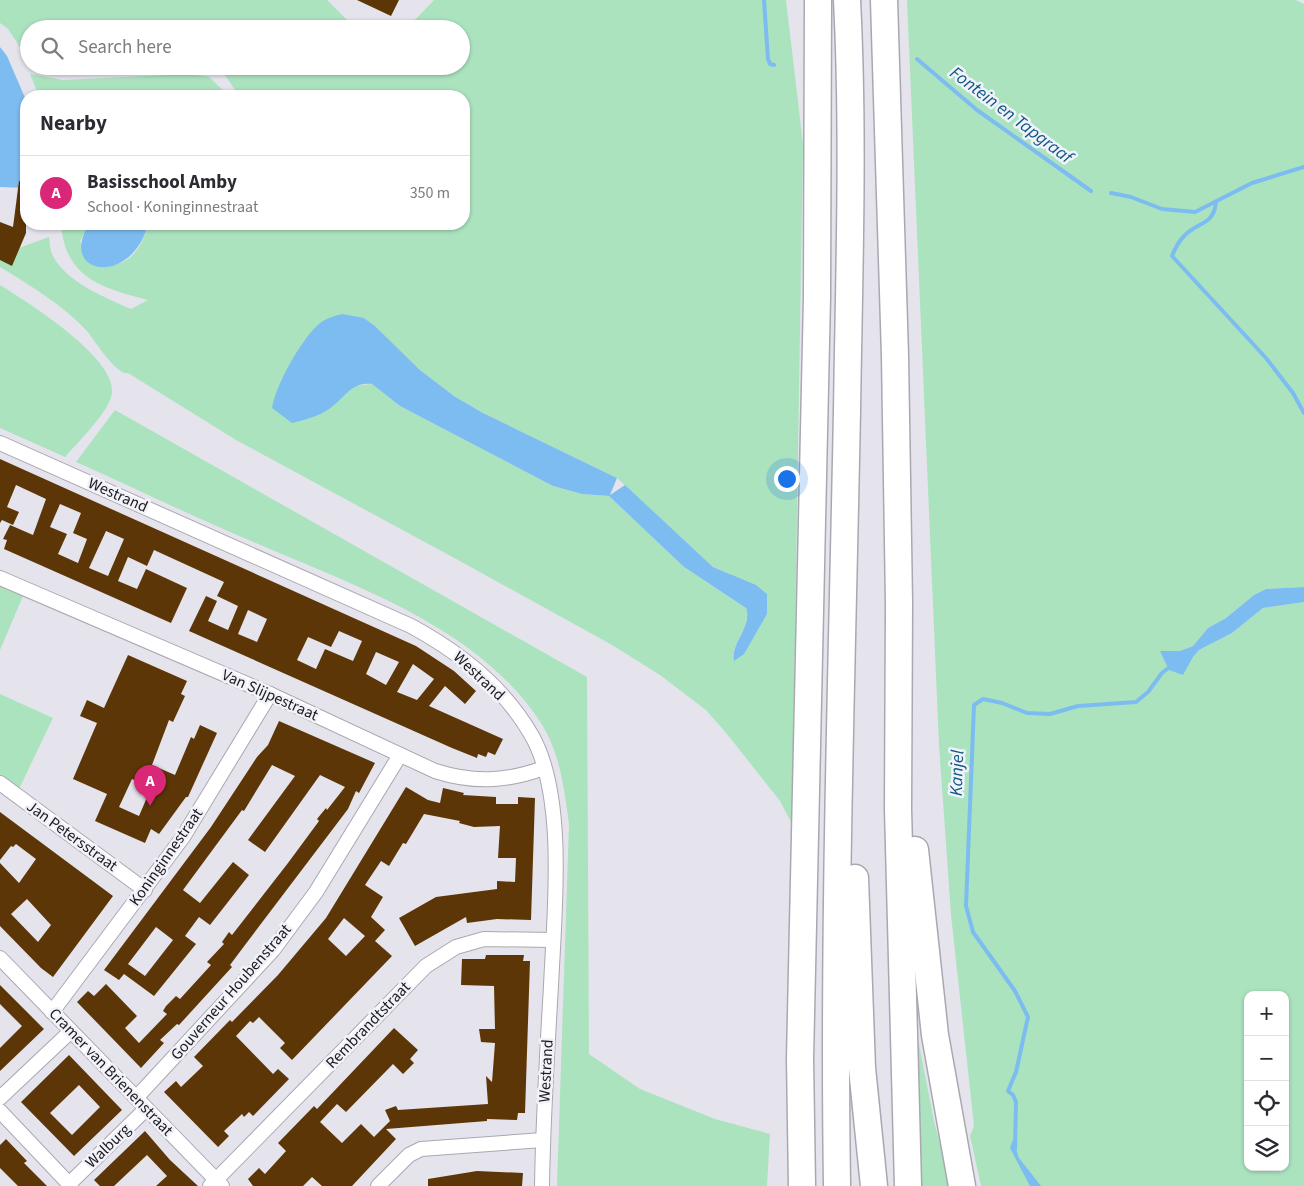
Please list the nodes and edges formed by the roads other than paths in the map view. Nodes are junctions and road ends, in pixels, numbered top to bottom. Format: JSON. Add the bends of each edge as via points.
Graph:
{"nodes":[{"id":1,"x":804,"y":0,"type":"edge"},
{"id":2,"x":818,"y":0,"type":"edge"},
{"id":3,"x":847,"y":0,"type":"edge"},
{"id":4,"x":884,"y":0,"type":"edge"},
{"id":5,"x":817,"y":90,"type":"junction"},
{"id":6,"x":0,"y":443,"type":"edge"},
{"id":7,"x":0,"y":578,"type":"edge"},
{"id":8,"x":899,"y":603,"type":"junction"},
{"id":9,"x":842,"y":673,"type":"junction"},
{"id":10,"x":270,"y":694,"type":"junction"},
{"id":11,"x":400,"y":755,"type":"junction"},
{"id":12,"x":544,"y":768,"type":"junction"},
{"id":13,"x":0,"y":782,"type":"edge"},
{"id":14,"x":145,"y":890,"type":"junction"},
{"id":15,"x":553,"y":940,"type":"junction"},
{"id":16,"x":0,"y":958,"type":"edge"},
{"id":17,"x":52,"y":1012,"type":"junction"},
{"id":18,"x":71,"y":1031,"type":"junction"},
{"id":19,"x":0,"y":1098,"type":"edge"},
{"id":20,"x":136,"y":1098,"type":"junction"},
{"id":21,"x":146,"y":1109,"type":"junction"},
{"id":22,"x":0,"y":1111,"type":"edge"},
{"id":23,"x":542,"y":1140,"type":"junction"},
{"id":24,"x":216,"y":1184,"type":"edge"},
{"id":25,"x":70,"y":1185,"type":"edge"},
{"id":26,"x":378,"y":1186,"type":"edge"},
{"id":27,"x":542,"y":1186,"type":"edge"},
{"id":28,"x":802,"y":1186,"type":"edge"},
{"id":29,"x":837,"y":1186,"type":"edge"},
{"id":30,"x":874,"y":1186,"type":"edge"},
{"id":31,"x":908,"y":1186,"type":"edge"},
{"id":32,"x":962,"y":1186,"type":"edge"}],
"edges":[{"from":1,"to":5,"type":"highway"},
{"from":2,"to":5,"type":"highway"},
{"from":3,"to":9,"type":"highway","via":[[850,259]]},
{"from":4,"to":8,"type":"highway"},
{"from":5,"to":28,"type":"highway","via":[[816,297],[800,1059]]},
{"from":6,"to":12,"type":"street","name":"Westrand","via":[[358,602],[442,643],[493,686],[515,711],[533,737]]},
{"from":7,"to":10,"type":"street","name":"Van Slijpestraat"},
{"from":8,"to":31,"type":"highway","via":[[898,809]]},
{"from":8,"to":32,"type":"highway","via":[[922,928]]},
{"from":9,"to":29,"type":"highway","via":[[837,890]]},
{"from":9,"to":30,"type":"highway","via":[[854,812],[862,1068]]},
{"from":10,"to":11,"type":"street","name":"Van Slijpestraat"},
{"from":10,"to":14,"type":"street","name":"Koninginnestraat","via":[[183,837]]},
{"from":11,"to":12,"type":"street","name":"Van Slijpestraat","via":[[435,771],[476,780],[514,778]]},
{"from":11,"to":20,"type":"street","name":"Gouverneur Houbenstraat","via":[[316,892],[273,950]]},
{"from":12,"to":15,"type":"street","name":"Westrand","via":[[555,829]]},
{"from":13,"to":14,"type":"street","name":"Jan Petersstraat"},
{"from":14,"to":17,"type":"street","name":"Koninginnestraat"},
{"from":15,"to":23,"type":"street","name":"Westrand"},
{"from":15,"to":24,"type":"street","name":"Rembrandtstraat","via":[[484,939],[456,948],[426,966]]},
{"from":16,"to":17,"type":"street","name":"Cramer van Brienenstraat"},
{"from":17,"to":18,"type":"street","name":"Cramer van Brienenstraat"},
{"from":18,"to":19,"type":"street"},
{"from":18,"to":20,"type":"street","name":"Cramer van Brienenstraat"},
{"from":20,"to":21,"type":"street","name":"Cramer van Brienenstraat"},
{"from":21,"to":24,"type":"street","name":"Cramer van Brienenstraat"},
{"from":21,"to":25,"type":"street","name":"Walburg"},
{"from":22,"to":25,"type":"street"},
{"from":23,"to":26,"type":"street","via":[[422,1149],[409,1154]]},
{"from":23,"to":27,"type":"street","name":"Westrand"}]}
